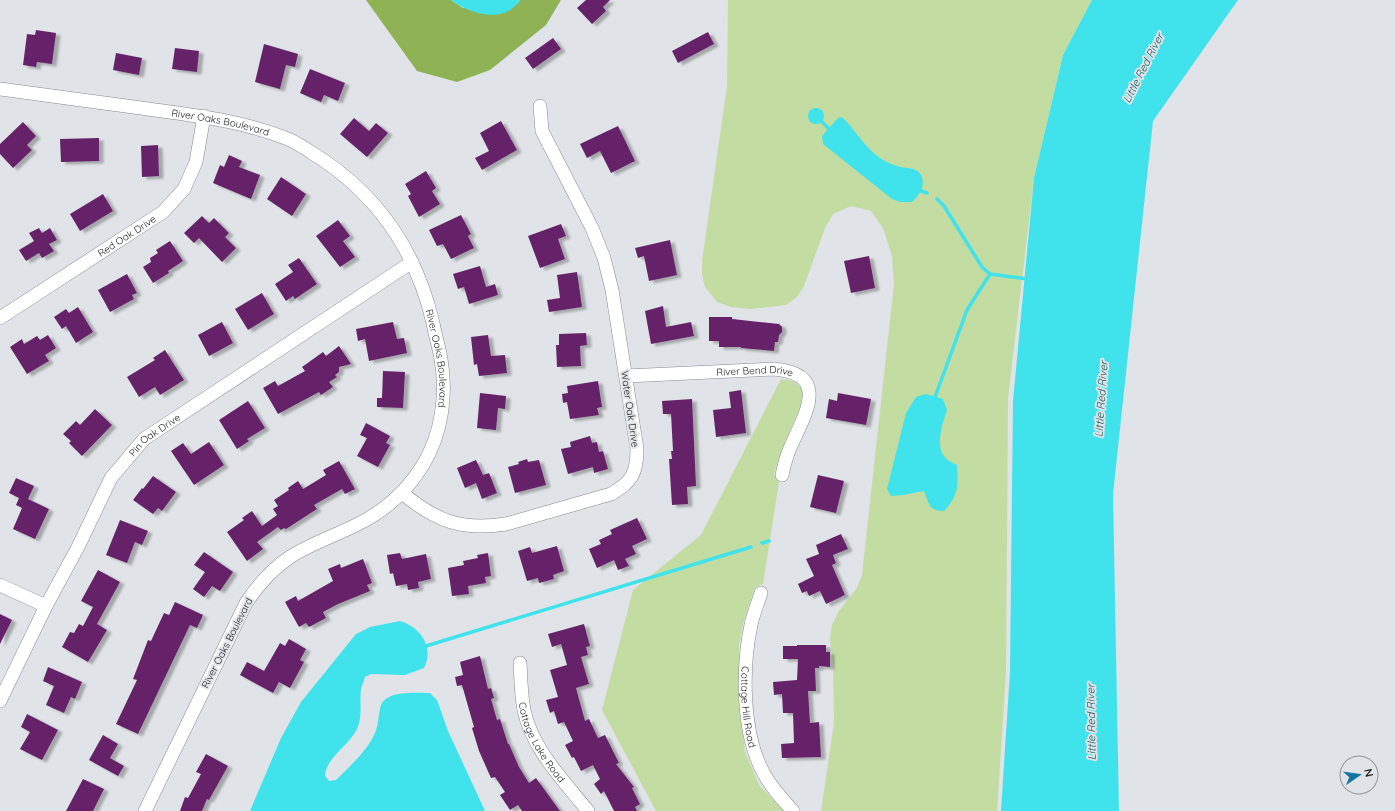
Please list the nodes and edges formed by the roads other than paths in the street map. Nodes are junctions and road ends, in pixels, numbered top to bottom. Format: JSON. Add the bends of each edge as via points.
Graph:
{"nodes":[{"id":1,"x":0,"y":89,"type":"edge"},
{"id":2,"x":540,"y":106,"type":"dead end"},
{"id":3,"x":204,"y":116,"type":"junction"},
{"id":4,"x":412,"y":262,"type":"junction"},
{"id":5,"x":0,"y":318,"type":"edge"},
{"id":6,"x":626,"y":376,"type":"junction"},
{"id":7,"x":782,"y":475,"type":"dead end"},
{"id":8,"x":402,"y":493,"type":"junction"},
{"id":9,"x":0,"y":585,"type":"edge"},
{"id":10,"x":761,"y":593,"type":"dead end"},
{"id":11,"x":46,"y":606,"type":"junction"},
{"id":12,"x":520,"y":664,"type":"dead end"},
{"id":13,"x":0,"y":701,"type":"edge"},
{"id":14,"x":145,"y":811,"type":"edge"},
{"id":15,"x":588,"y":811,"type":"edge"},
{"id":16,"x":793,"y":811,"type":"edge"}],
"edges":[{"from":1,"to":3,"type":"street","name":"River Oaks Boulevard"},
{"from":2,"to":6,"type":"street","name":"Water Oak Drive","via":[[542,131],[592,228],[604,258]]},
{"from":3,"to":4,"type":"street","name":"River Oaks Boulevard","via":[[250,126],[290,140],[344,174],[396,232]]},
{"from":3,"to":5,"type":"street","name":"Red Oak Drive","via":[[196,162],[184,189],[163,212]]},
{"from":4,"to":8,"type":"street","name":"River Oaks Boulevard","via":[[429,308],[441,359],[444,397],[438,434],[423,464]]},
{"from":4,"to":11,"type":"street","name":"Pin Oak Drive","via":[[144,439],[111,478],[78,548]]},
{"from":6,"to":7,"type":"street","name":"River Bend Drive","via":[[774,369],[788,370],[798,375],[808,387],[810,397]]},
{"from":6,"to":8,"type":"street","name":"Water Oak Drive","via":[[637,464],[633,476],[623,487],[611,494],[506,524],[478,526],[439,518]]},
{"from":8,"to":14,"type":"street","name":"River Oaks Boulevard","via":[[362,522],[288,558],[258,586],[246,603]]},
{"from":9,"to":11,"type":"street"},
{"from":10,"to":16,"type":"street","name":"Cottage Hill Road","via":[[751,623],[748,644],[748,720],[752,747],[762,770],[779,796]]},
{"from":11,"to":13,"type":"street","name":"Pin Oak Drive"},
{"from":12,"to":15,"type":"street","name":"Cottage Lake Road","via":[[524,710],[532,734],[544,755]]}]}
